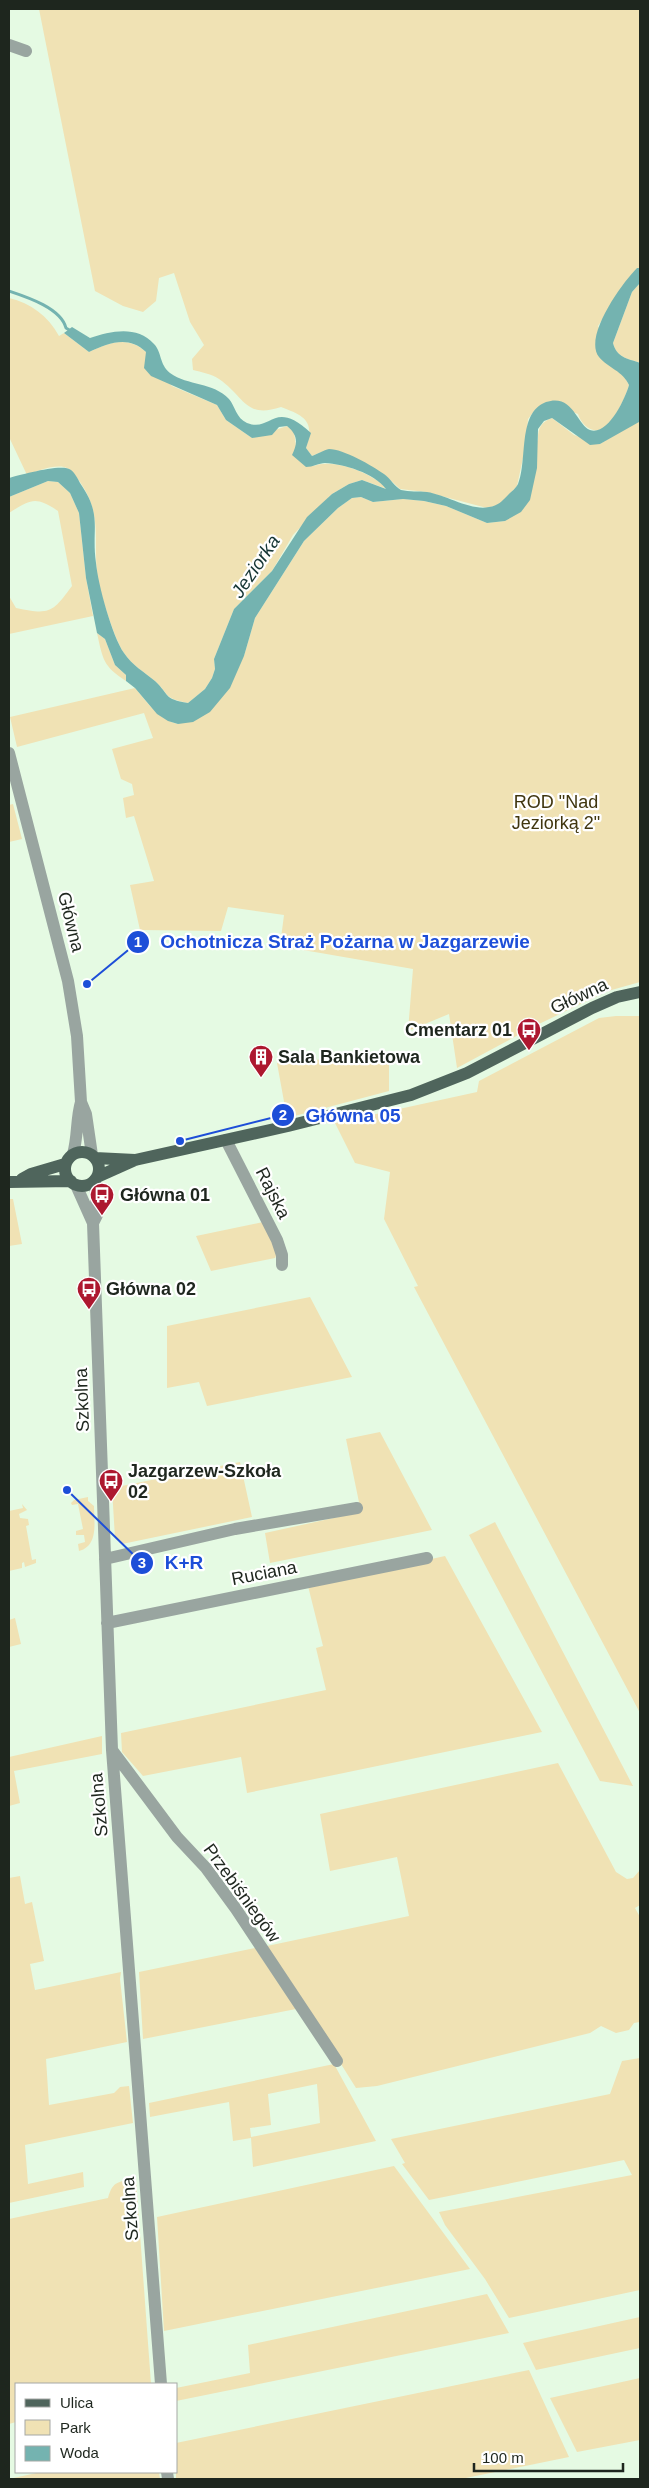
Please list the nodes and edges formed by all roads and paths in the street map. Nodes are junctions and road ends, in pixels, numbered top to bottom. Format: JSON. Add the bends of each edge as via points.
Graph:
{"nodes":[{"id":1,"x":9,"y":45,"type":"edge"},
{"id":2,"x":26,"y":51,"type":"dead end"},
{"id":3,"x":9,"y":753,"type":"edge"},
{"id":4,"x":640,"y":992,"type":"edge"},
{"id":5,"x":81,"y":1102,"type":"junction"},
{"id":6,"x":226,"y":1140,"type":"junction"},
{"id":7,"x":93,"y":1156,"type":"junction"},
{"id":8,"x":69,"y":1159,"type":"junction"},
{"id":9,"x":135,"y":1160,"type":"junction"},
{"id":10,"x":96,"y":1178,"type":"junction"},
{"id":11,"x":14,"y":1182,"type":"edge"},
{"id":12,"x":74,"y":1183,"type":"junction"},
{"id":13,"x":93,"y":1222,"type":"junction"},
{"id":14,"x":282,"y":1265,"type":"dead end"},
{"id":15,"x":357,"y":1508,"type":"dead end"},
{"id":16,"x":427,"y":1558,"type":"dead end"},
{"id":17,"x":105,"y":1559,"type":"junction"},
{"id":18,"x":107,"y":1623,"type":"junction"},
{"id":19,"x":112,"y":1750,"type":"junction"},
{"id":20,"x":337,"y":2061,"type":"dead end"},
{"id":21,"x":161,"y":2383,"type":"edge"}],
"edges":[{"from":1,"to":2,"type":"street"},
{"from":3,"to":5,"type":"street","name":"Główna","via":[[72,999]]},
{"from":4,"to":6,"type":"main road","name":"Główna","via":[[592,1008],[467,1073],[411,1095]]},
{"from":5,"to":7,"type":"street","name":"Główna"},
{"from":5,"to":8,"type":"street","name":"Główna","via":[[76,1143]]},
{"from":6,"to":9,"type":"main road","name":"Główna"},
{"from":6,"to":14,"type":"street","name":"Rajska","via":[[277,1240]]},
{"from":7,"to":8,"type":"main road","via":[[80,1152]]},
{"from":7,"to":9,"type":"main road","name":"Główna"},
{"from":7,"to":10,"type":"main road","via":[[99,1167]]},
{"from":8,"to":11,"type":"main road"},
{"from":8,"to":12,"type":"main road","via":[[66,1175]]},
{"from":9,"to":10,"type":"main road","name":"Główna"},
{"from":10,"to":12,"type":"main road","via":[[86,1185]]},
{"from":10,"to":13,"type":"street","name":"Szkolna","via":[[96,1215]]},
{"from":11,"to":12,"type":"main road"},
{"from":12,"to":13,"type":"street","name":"Szkolna"},
{"from":13,"to":17,"type":"street","name":"Szkolna"},
{"from":15,"to":17,"type":"street","via":[[235,1529]]},
{"from":16,"to":18,"type":"street","name":"Ruciana"},
{"from":17,"to":18,"type":"street","name":"Szkolna"},
{"from":18,"to":19,"type":"street","name":"Szkolna"},
{"from":19,"to":20,"type":"street","name":"Przebiśniegów","via":[[236,1909]]},
{"from":19,"to":21,"type":"street","name":"Szkolna"}]}
